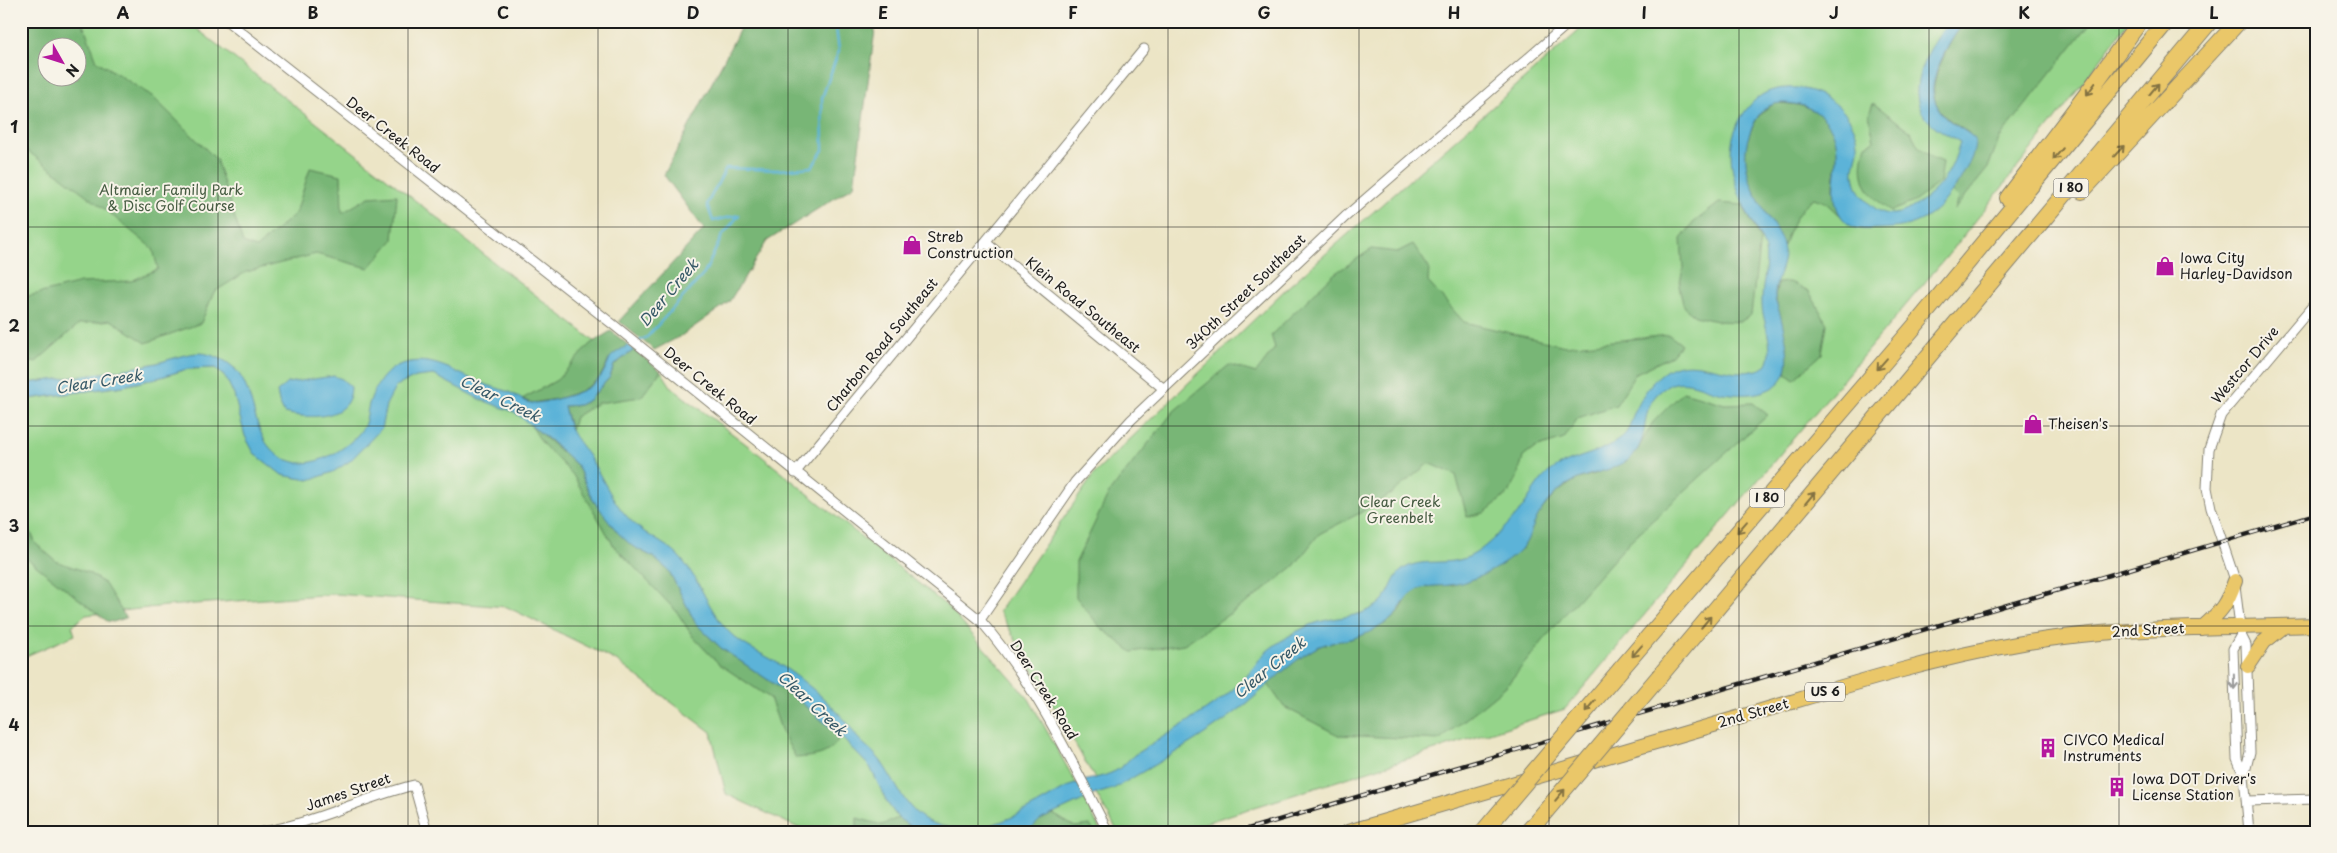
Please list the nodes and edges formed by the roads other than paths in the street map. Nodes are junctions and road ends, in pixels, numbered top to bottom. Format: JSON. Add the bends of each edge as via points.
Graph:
{"nodes":[{"id":1,"x":227,"y":21,"type":"edge"},
{"id":2,"x":1572,"y":21,"type":"edge"},
{"id":3,"x":2140,"y":21,"type":"edge"},
{"id":4,"x":2167,"y":21,"type":"edge"},
{"id":5,"x":2210,"y":21,"type":"edge"},
{"id":6,"x":2239,"y":21,"type":"edge"},
{"id":7,"x":1144,"y":49,"type":"dead end"},
{"id":8,"x":985,"y":242,"type":"junction"},
{"id":9,"x":2316,"y":302,"type":"edge"},
{"id":10,"x":1914,"y":327,"type":"junction"},
{"id":11,"x":1931,"y":354,"type":"junction"},
{"id":12,"x":1164,"y":389,"type":"junction"},
{"id":13,"x":795,"y":472,"type":"junction"},
{"id":14,"x":2235,"y":581,"type":"junction"},
{"id":15,"x":980,"y":620,"type":"junction"},
{"id":16,"x":2316,"y":625,"type":"edge"},
{"id":17,"x":2284,"y":626,"type":"junction"},
{"id":18,"x":2202,"y":628,"type":"junction"},
{"id":19,"x":2241,"y":631,"type":"junction"},
{"id":20,"x":2248,"y":666,"type":"junction"},
{"id":21,"x":2244,"y":776,"type":"junction"},
{"id":22,"x":2316,"y":799,"type":"edge"},
{"id":23,"x":2247,"y":801,"type":"junction"},
{"id":24,"x":297,"y":828,"type":"edge"},
{"id":25,"x":262,"y":832,"type":"edge"},
{"id":26,"x":427,"y":832,"type":"edge"},
{"id":27,"x":1108,"y":832,"type":"edge"},
{"id":28,"x":1348,"y":832,"type":"edge"},
{"id":29,"x":1483,"y":832,"type":"edge"},
{"id":30,"x":1528,"y":832,"type":"edge"},
{"id":31,"x":2249,"y":832,"type":"edge"}],
"edges":[{"from":1,"to":13,"type":"street","name":"Deer Creek Road"},
{"from":2,"to":12,"type":"street","name":"340th Street Southeast","via":[[1345,217]]},
{"from":3,"to":10,"type":"highway","one_way":true},
{"from":4,"to":10,"type":"highway","number":"I 80","one_way":true},
{"from":11,"to":5,"type":"highway","number":"I 80","one_way":true},
{"from":11,"to":6,"type":"highway","one_way":true},
{"from":7,"to":8,"type":"street","name":"Charbon Road Southeast"},
{"from":8,"to":12,"type":"street","name":"Klein Road Southeast"},
{"from":8,"to":13,"type":"street","name":"Charbon Road Southeast"},
{"from":9,"to":14,"type":"street","name":"Westcor Drive","via":[[2232,400],[2213,432],[2207,488]]},
{"from":10,"to":29,"type":"highway","number":"I 80","one_way":true,"bridge":true},
{"from":30,"to":11,"type":"highway","number":"I 80","one_way":true,"bridge":true},
{"from":12,"to":15,"type":"street","name":"340th Street Southeast","via":[[1075,482]]},
{"from":13,"to":15,"type":"street","name":"Deer Creek Road"},
{"from":14,"to":18,"type":"main road","via":[[2227,603]]},
{"from":14,"to":19,"type":"street","name":"Westcor Drive"},
{"from":15,"to":27,"type":"street","name":"Deer Creek Road","via":[[1029,687]]},
{"from":16,"to":17,"type":"main road","name":"2nd Street","number":"US 6"},
{"from":17,"to":19,"type":"main road","name":"2nd Street","number":"US 6"},
{"from":17,"to":20,"type":"main road","via":[[2264,642]]},
{"from":18,"to":19,"type":"main road","name":"2nd Street","number":"US 6"},
{"from":18,"to":28,"type":"main road","name":"2nd Street","number":"US 6","via":[[2064,636],[1937,660]]},
{"from":19,"to":20,"type":"street","name":"Westcor Drive"},
{"from":19,"to":21,"type":"street","one_way":true,"via":[[2233,649],[2237,759]]},
{"from":20,"to":21,"type":"street","name":"Westcor Drive","via":[[2250,752]]},
{"from":21,"to":23,"type":"street"},
{"from":22,"to":23,"type":"street"},
{"from":23,"to":31,"type":"street"},
{"from":24,"to":25,"type":"street","name":"James Street"},
{"from":24,"to":26,"type":"street","name":"James Street","via":[[379,794],[414,785]]}]}
